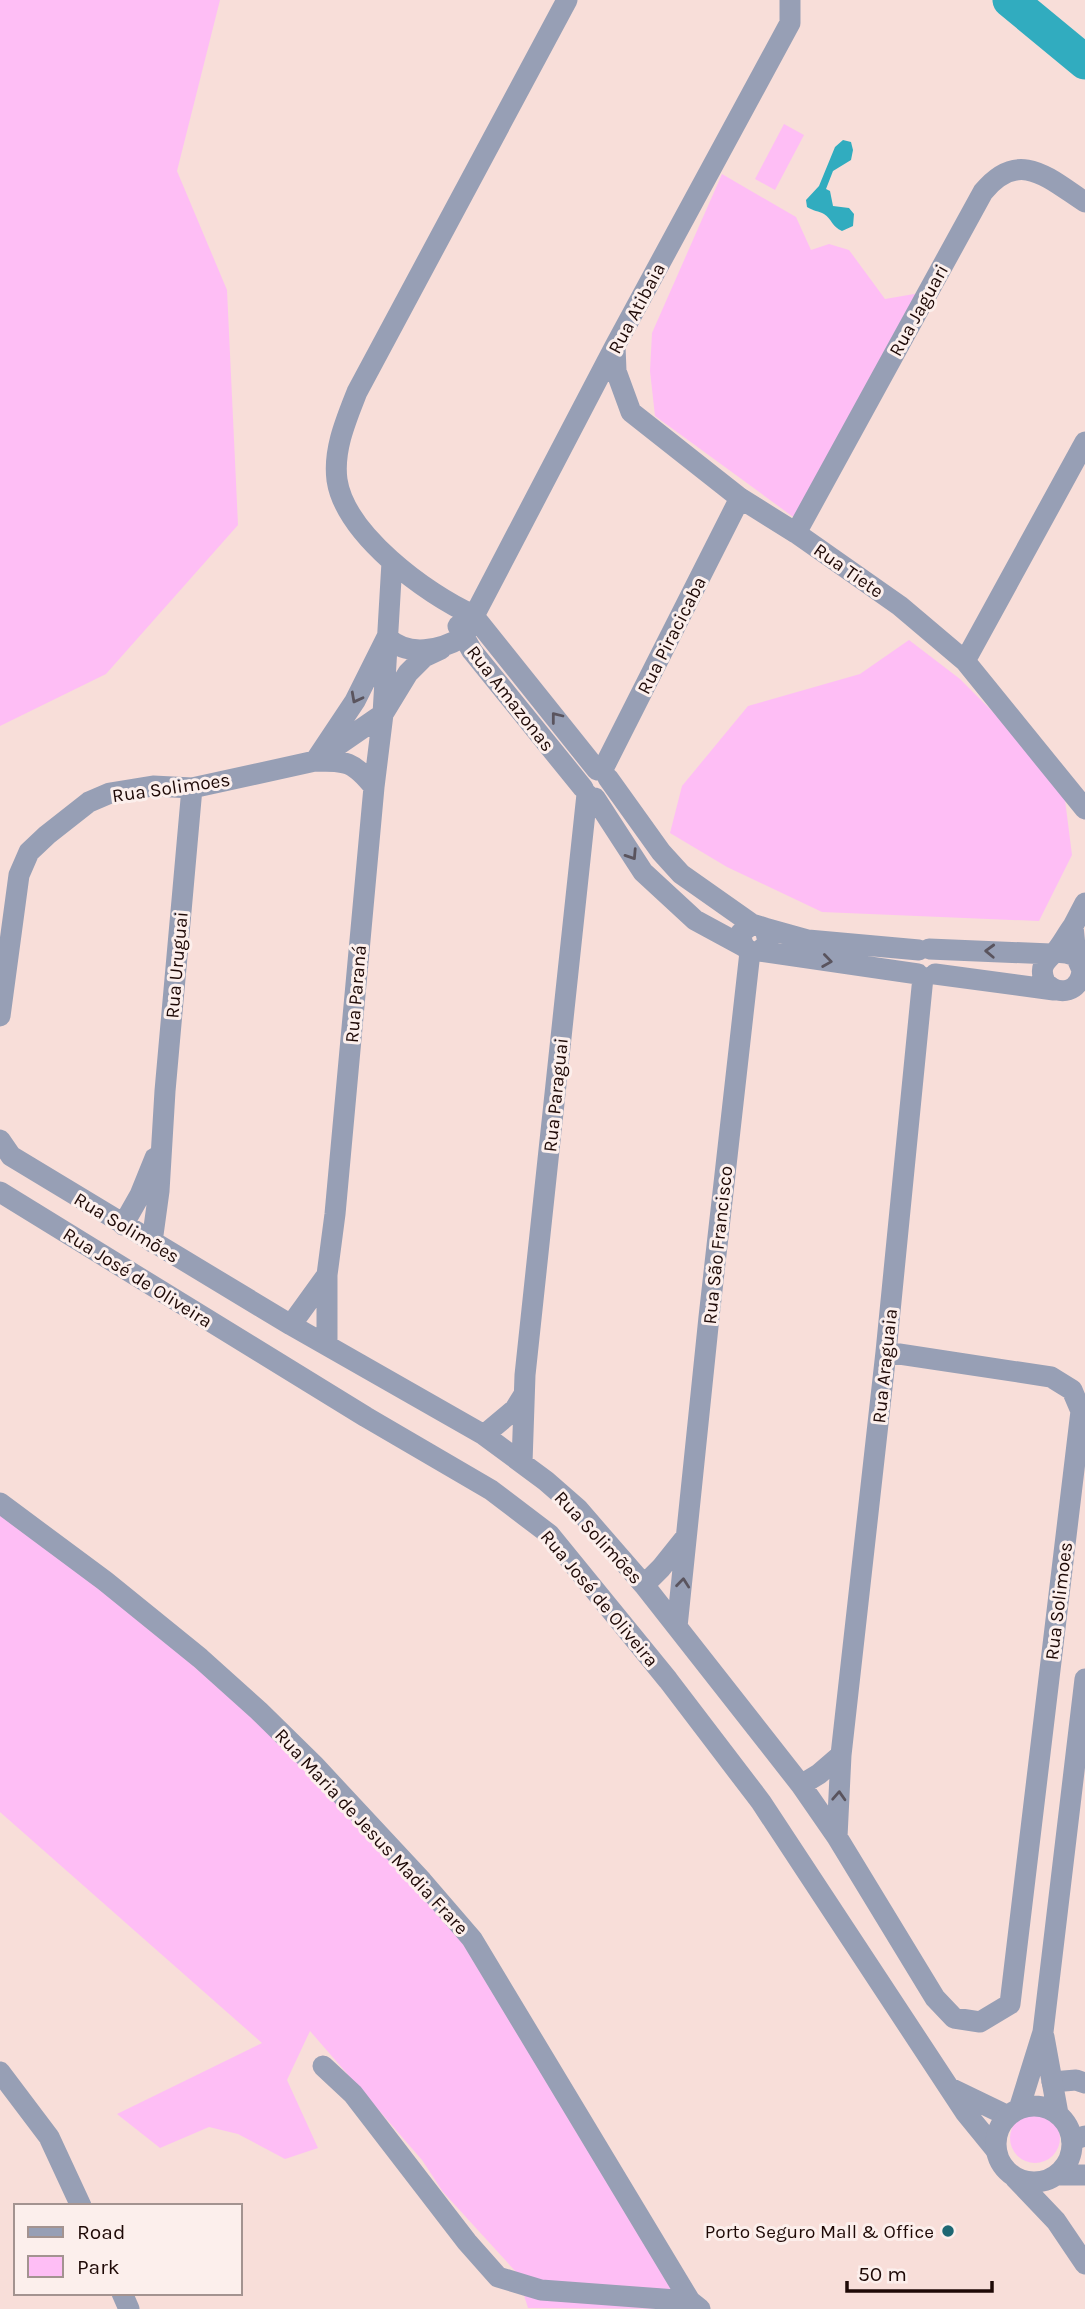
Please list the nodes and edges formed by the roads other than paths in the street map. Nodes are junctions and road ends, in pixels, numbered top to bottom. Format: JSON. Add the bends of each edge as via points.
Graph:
{"nodes":[{"id":1,"x":568,"y":0,"type":"edge"},
{"id":2,"x":790,"y":0,"type":"edge"},
{"id":3,"x":1085,"y":202,"type":"edge"},
{"id":4,"x":615,"y":346,"type":"junction"},
{"id":5,"x":1085,"y":442,"type":"edge"},
{"id":6,"x":740,"y":498,"type":"junction"},
{"id":7,"x":796,"y":533,"type":"junction"},
{"id":8,"x":392,"y":562,"type":"junction"},
{"id":9,"x":446,"y":603,"type":"junction"},
{"id":10,"x":473,"y":615,"type":"junction"},
{"id":11,"x":387,"y":637,"type":"junction"},
{"id":12,"x":455,"y":642,"type":"junction"},
{"id":13,"x":965,"y":661,"type":"junction"},
{"id":14,"x":383,"y":714,"type":"junction"},
{"id":15,"x":315,"y":761,"type":"junction"},
{"id":16,"x":603,"y":773,"type":"junction"},
{"id":17,"x":373,"y":787,"type":"junction"},
{"id":18,"x":192,"y":788,"type":"junction"},
{"id":19,"x":588,"y":793,"type":"junction"},
{"id":20,"x":1085,"y":809,"type":"edge"},
{"id":21,"x":1085,"y":903,"type":"edge"},
{"id":22,"x":759,"y":926,"type":"junction"},
{"id":23,"x":924,"y":949,"type":"junction"},
{"id":24,"x":751,"y":950,"type":"junction"},
{"id":25,"x":1069,"y":956,"type":"edge"},
{"id":26,"x":925,"y":975,"type":"junction"},
{"id":27,"x":1081,"y":985,"type":"edge"},
{"id":28,"x":1054,"y":990,"type":"junction"},
{"id":29,"x":0,"y":1016,"type":"edge"},
{"id":30,"x":161,"y":1143,"type":"junction"},
{"id":31,"x":6,"y":1148,"type":"edge"},
{"id":32,"x":0,"y":1192,"type":"edge"},
{"id":33,"x":123,"y":1225,"type":"junction"},
{"id":34,"x":152,"y":1242,"type":"junction"},
{"id":35,"x":327,"y":1275,"type":"junction"},
{"id":36,"x":290,"y":1325,"type":"junction"},
{"id":37,"x":327,"y":1345,"type":"junction"},
{"id":38,"x":886,"y":1352,"type":"junction"},
{"id":39,"x":523,"y":1396,"type":"junction"},
{"id":40,"x":484,"y":1435,"type":"junction"},
{"id":41,"x":522,"y":1463,"type":"junction"},
{"id":42,"x":0,"y":1503,"type":"edge"},
{"id":43,"x":685,"y":1538,"type":"junction"},
{"id":44,"x":644,"y":1585,"type":"junction"},
{"id":45,"x":677,"y":1628,"type":"junction"},
{"id":46,"x":1085,"y":1679,"type":"edge"},
{"id":47,"x":841,"y":1755,"type":"junction"},
{"id":48,"x":801,"y":1785,"type":"junction"},
{"id":49,"x":837,"y":1837,"type":"junction"},
{"id":50,"x":1010,"y":2004,"type":"joint"},
{"id":51,"x":1043,"y":2032,"type":"junction"},
{"id":52,"x":323,"y":2066,"type":"dead end"},
{"id":53,"x":0,"y":2071,"type":"edge"},
{"id":54,"x":1052,"y":2082,"type":"junction"},
{"id":55,"x":1085,"y":2083,"type":"edge"},
{"id":56,"x":950,"y":2088,"type":"junction"},
{"id":57,"x":1014,"y":2112,"type":"junction"},
{"id":58,"x":1058,"y":2114,"type":"junction"},
{"id":59,"x":1079,"y":2143,"type":"edge"},
{"id":60,"x":996,"y":2150,"type":"junction"},
{"id":61,"x":1085,"y":2175,"type":"edge"},
{"id":62,"x":1015,"y":2178,"type":"junction"},
{"id":63,"x":1052,"y":2178,"type":"junction"},
{"id":64,"x":80,"y":2204,"type":"edge"},
{"id":65,"x":1056,"y":2221,"type":"junction"},
{"id":66,"x":1085,"y":2264,"type":"edge"},
{"id":67,"x":695,"y":2305,"type":"edge"}],
"edges":[{"from":1,"to":8,"type":"street","name":"Rua Amazonas","via":[[357,393],[338,447],[337,479],[345,509]]},
{"from":2,"to":4,"type":"street","name":"Rua Atibaia","via":[[790,23]]},
{"from":3,"to":7,"type":"street","name":"Rua Jaguari","via":[[1039,172],[1024,168],[995,177]]},
{"from":4,"to":6,"type":"street","name":"Rua Tiete","via":[[616,371],[632,412]]},
{"from":4,"to":10,"type":"street","name":"Rua Atibaia"},
{"from":5,"to":13,"type":"street"},
{"from":6,"to":7,"type":"street","name":"Rua Tiete"},
{"from":6,"to":16,"type":"street","name":"Rua Piracicaba"},
{"from":7,"to":13,"type":"street","name":"Rua Tiete","via":[[900,606]]},
{"from":8,"to":9,"type":"street","name":"Rua Amazonas"},
{"from":8,"to":11,"type":"street","name":"Rua Paraná"},
{"from":9,"to":10,"type":"street","name":"Rua Amazonas"},
{"from":9,"to":12,"type":"street","name":"Rua Amazonas"},
{"from":10,"to":12,"type":"street","name":"Rua Atibaia"},
{"from":16,"to":10,"type":"street","name":"Rua Amazonas","one_way":true},
{"from":11,"to":12,"type":"street","via":[[407,650]]},
{"from":11,"to":14,"type":"street","name":"Rua Paraná"},
{"from":11,"to":15,"type":"street","one_way":true,"via":[[355,701]]},
{"from":12,"to":14,"type":"street","name":"Rua Paraná","via":[[424,657],[408,673]]},
{"from":12,"to":19,"type":"street","name":"Rua Amazonas","via":[[472,651]]},
{"from":13,"to":20,"type":"street","name":"Rua Tiete"},
{"from":14,"to":15,"type":"street","name":"Rua Solimoes"},
{"from":14,"to":17,"type":"street","name":"Rua Paraná"},
{"from":15,"to":17,"type":"street","via":[[342,761],[360,771]]},
{"from":15,"to":18,"type":"street","name":"Rua Solimoes"},
{"from":16,"to":19,"type":"street","via":[[608,791],[601,797]]},
{"from":16,"to":22,"type":"street","name":"Rua Amazonas","via":[[681,874]]},
{"from":17,"to":35,"type":"street","name":"Rua Paraná"},
{"from":18,"to":29,"type":"street","name":"Rua Solimoes","via":[[153,786],[110,793],[89,802],[29,852],[19,875]]},
{"from":18,"to":30,"type":"street","name":"Rua Uruguai"},
{"from":19,"to":24,"type":"street","name":"Rua Amazonas","one_way":true,"via":[[643,872],[695,920]]},
{"from":19,"to":39,"type":"street","name":"Rua Paraguai"},
{"from":21,"to":25,"type":"street","via":[[1073,926]]},
{"from":22,"to":23,"type":"street","name":"Rua Amazonas","via":[[808,940]]},
{"from":22,"to":24,"type":"street","name":"Rua São Francisco","via":[[741,933]]},
{"from":25,"to":23,"type":"street","name":"Rua Amazonas","one_way":true},
{"from":23,"to":26,"type":"street","name":"Rua Araguaia","via":[[912,961]]},
{"from":24,"to":26,"type":"street","name":"Rua Amazonas","one_way":true},
{"from":24,"to":43,"type":"street","name":"Rua São Francisco"},
{"from":25,"to":27,"type":"street","via":[[1082,975]]},
{"from":25,"to":28,"type":"street","via":[[1044,963],[1042,976]]},
{"from":26,"to":28,"type":"street","name":"Rua Amazonas"},
{"from":26,"to":38,"type":"street","name":"Rua Araguaia"},
{"from":27,"to":28,"type":"street","via":[[1068,991]]},
{"from":30,"to":33,"type":"street","name":"Rua Uruguai"},
{"from":30,"to":34,"type":"street","name":"Rua Uruguai"},
{"from":31,"to":33,"type":"street","name":"Rua Solimões"},
{"from":32,"to":56,"type":"street","name":"Rua José de Oliveira","via":[[491,1490],[549,1534],[761,1802]]},
{"from":33,"to":34,"type":"street","name":"Rua Solimões"},
{"from":34,"to":36,"type":"street","name":"Rua Solimões"},
{"from":35,"to":36,"type":"street","name":"Rua Paraná"},
{"from":35,"to":37,"type":"street","name":"Rua Paraná"},
{"from":36,"to":37,"type":"street","name":"Rua Solimões"},
{"from":37,"to":40,"type":"street","name":"Rua Solimões"},
{"from":38,"to":47,"type":"street","name":"Rua Araguaia"},
{"from":38,"to":50,"type":"street","name":"Rua Solimoes","via":[[1051,1377],[1072,1391],[1081,1411]]},
{"from":39,"to":40,"type":"street"},
{"from":39,"to":41,"type":"street","name":"Rua Paraguai"},
{"from":40,"to":41,"type":"street","name":"Rua Solimões"},
{"from":41,"to":44,"type":"street","name":"Rua Solimões","via":[[579,1509]]},
{"from":42,"to":67,"type":"street","name":"Rua Maria de Jesus Madia Frare","via":[[200,1658],[259,1711],[422,1881],[472,1939]]},
{"from":43,"to":44,"type":"street"},
{"from":45,"to":43,"type":"street","name":"Rua São Francisco","one_way":true},
{"from":44,"to":45,"type":"street","name":"Rua Solimões"},
{"from":45,"to":48,"type":"street","name":"Rua Solimões"},
{"from":46,"to":51,"type":"street"},
{"from":47,"to":48,"type":"street"},
{"from":49,"to":47,"type":"street","name":"Rua Araguaia","one_way":true},
{"from":48,"to":49,"type":"street","name":"Rua Solimões"},
{"from":49,"to":50,"type":"street","name":"Rua Solimões","via":[[935,1998],[954,2018],[979,2022]]},
{"from":51,"to":54,"type":"street"},
{"from":51,"to":57,"type":"street"},
{"from":52,"to":67,"type":"street","via":[[353,2094],[498,2277],[541,2290]]},
{"from":53,"to":64,"type":"street","via":[[49,2137]]},
{"from":54,"to":55,"type":"street"},
{"from":54,"to":58,"type":"street"},
{"from":56,"to":57,"type":"street"},
{"from":56,"to":60,"type":"street","name":"Rua José de Oliveira"},
{"from":57,"to":58,"type":"street","via":[[1033,2106]]},
{"from":57,"to":60,"type":"street","via":[[1000,2126]]},
{"from":58,"to":59,"type":"street"},
{"from":59,"to":63,"type":"street","via":[[1065,2167]]},
{"from":60,"to":62,"type":"street","via":[[1006,2171]]},
{"from":61,"to":63,"type":"street"},
{"from":62,"to":63,"type":"street","via":[[1026,2182]]},
{"from":62,"to":65,"type":"street"},
{"from":63,"to":65,"type":"street"},
{"from":65,"to":66,"type":"street"}]}
